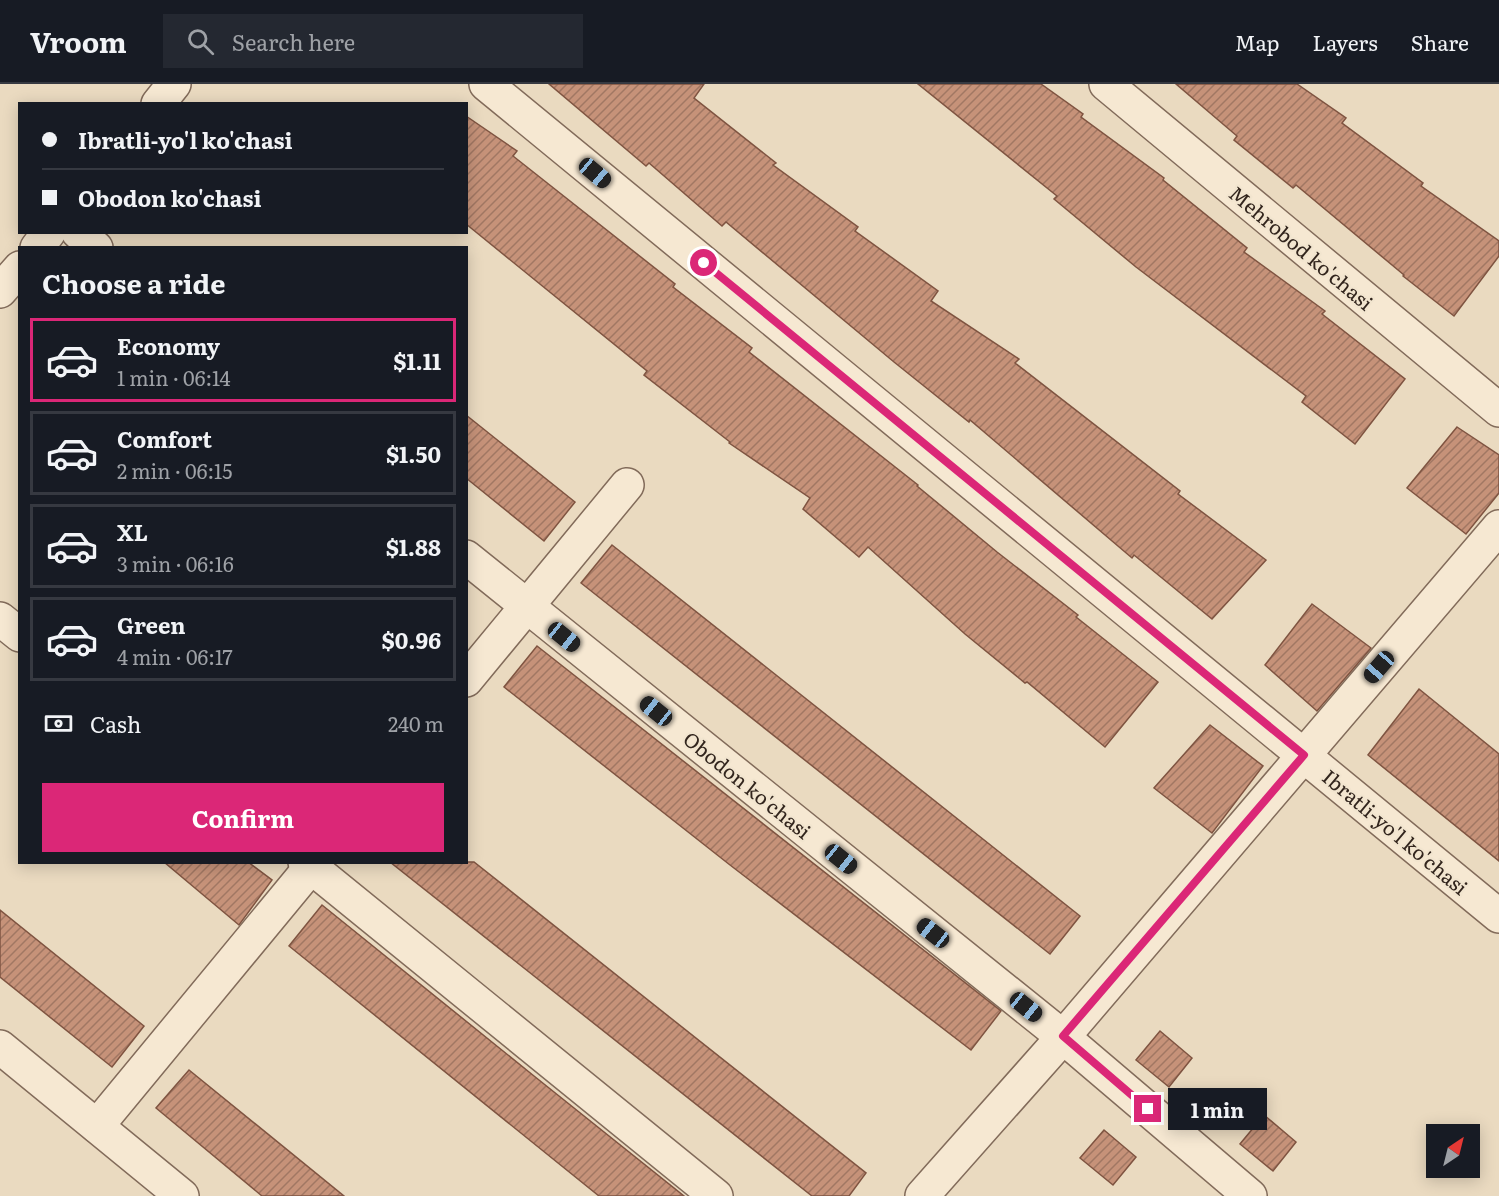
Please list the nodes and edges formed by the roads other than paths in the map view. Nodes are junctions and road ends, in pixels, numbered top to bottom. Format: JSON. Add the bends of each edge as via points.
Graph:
{"nodes":[{"id":1,"x":174,"y":84,"type":"edge"},
{"id":2,"x":486,"y":84,"type":"edge"},
{"id":3,"x":1106,"y":84,"type":"edge"},
{"id":4,"x":160,"y":102,"type":"edge"},
{"id":5,"x":80,"y":234,"type":"edge"},
{"id":6,"x":94,"y":246,"type":"edge"},
{"id":7,"x":18,"y":270,"type":"edge"},
{"id":8,"x":0,"y":291,"type":"edge"},
{"id":9,"x":1499,"y":410,"type":"edge"},
{"id":10,"x":627,"y":485,"type":"dead end"},
{"id":11,"x":1499,"y":527,"type":"edge"},
{"id":12,"x":468,"y":558,"type":"edge"},
{"id":13,"x":527,"y":607,"type":"junction"},
{"id":14,"x":0,"y":620,"type":"edge"},
{"id":15,"x":18,"y":634,"type":"edge"},
{"id":16,"x":468,"y":678,"type":"edge"},
{"id":17,"x":1304,"y":755,"type":"junction"},
{"id":18,"x":310,"y":864,"type":"edge"},
{"id":19,"x":1499,"y":916,"type":"edge"},
{"id":20,"x":1063,"y":1036,"type":"junction"},
{"id":21,"x":0,"y":1047,"type":"edge"},
{"id":22,"x":97,"y":1126,"type":"junction"},
{"id":23,"x":182,"y":1196,"type":"edge"},
{"id":24,"x":716,"y":1196,"type":"edge"},
{"id":25,"x":922,"y":1196,"type":"edge"},
{"id":26,"x":1250,"y":1196,"type":"edge"}],
"edges":[{"from":1,"to":4,"type":"street"},
{"from":2,"to":17,"type":"street","name":"Ibratli-yo'l ko'chasi"},
{"from":3,"to":9,"type":"street","name":"Mehrobod ko'chasi"},
{"from":5,"to":6,"type":"street"},
{"from":7,"to":8,"type":"street"},
{"from":10,"to":13,"type":"street"},
{"from":11,"to":17,"type":"street"},
{"from":12,"to":13,"type":"street","name":"Obodon ko'chasi"},
{"from":13,"to":16,"type":"street"},
{"from":13,"to":20,"type":"street","name":"Obodon ko'chasi"},
{"from":14,"to":15,"type":"street"},
{"from":17,"to":19,"type":"street","name":"Ibratli-yo'l ko'chasi"},
{"from":17,"to":20,"type":"street"},
{"from":18,"to":22,"type":"street"},
{"from":18,"to":24,"type":"street"},
{"from":20,"to":25,"type":"street"},
{"from":20,"to":26,"type":"street","name":"Obodon ko'chasi"},
{"from":21,"to":22,"type":"street"},
{"from":22,"to":23,"type":"street"}]}
